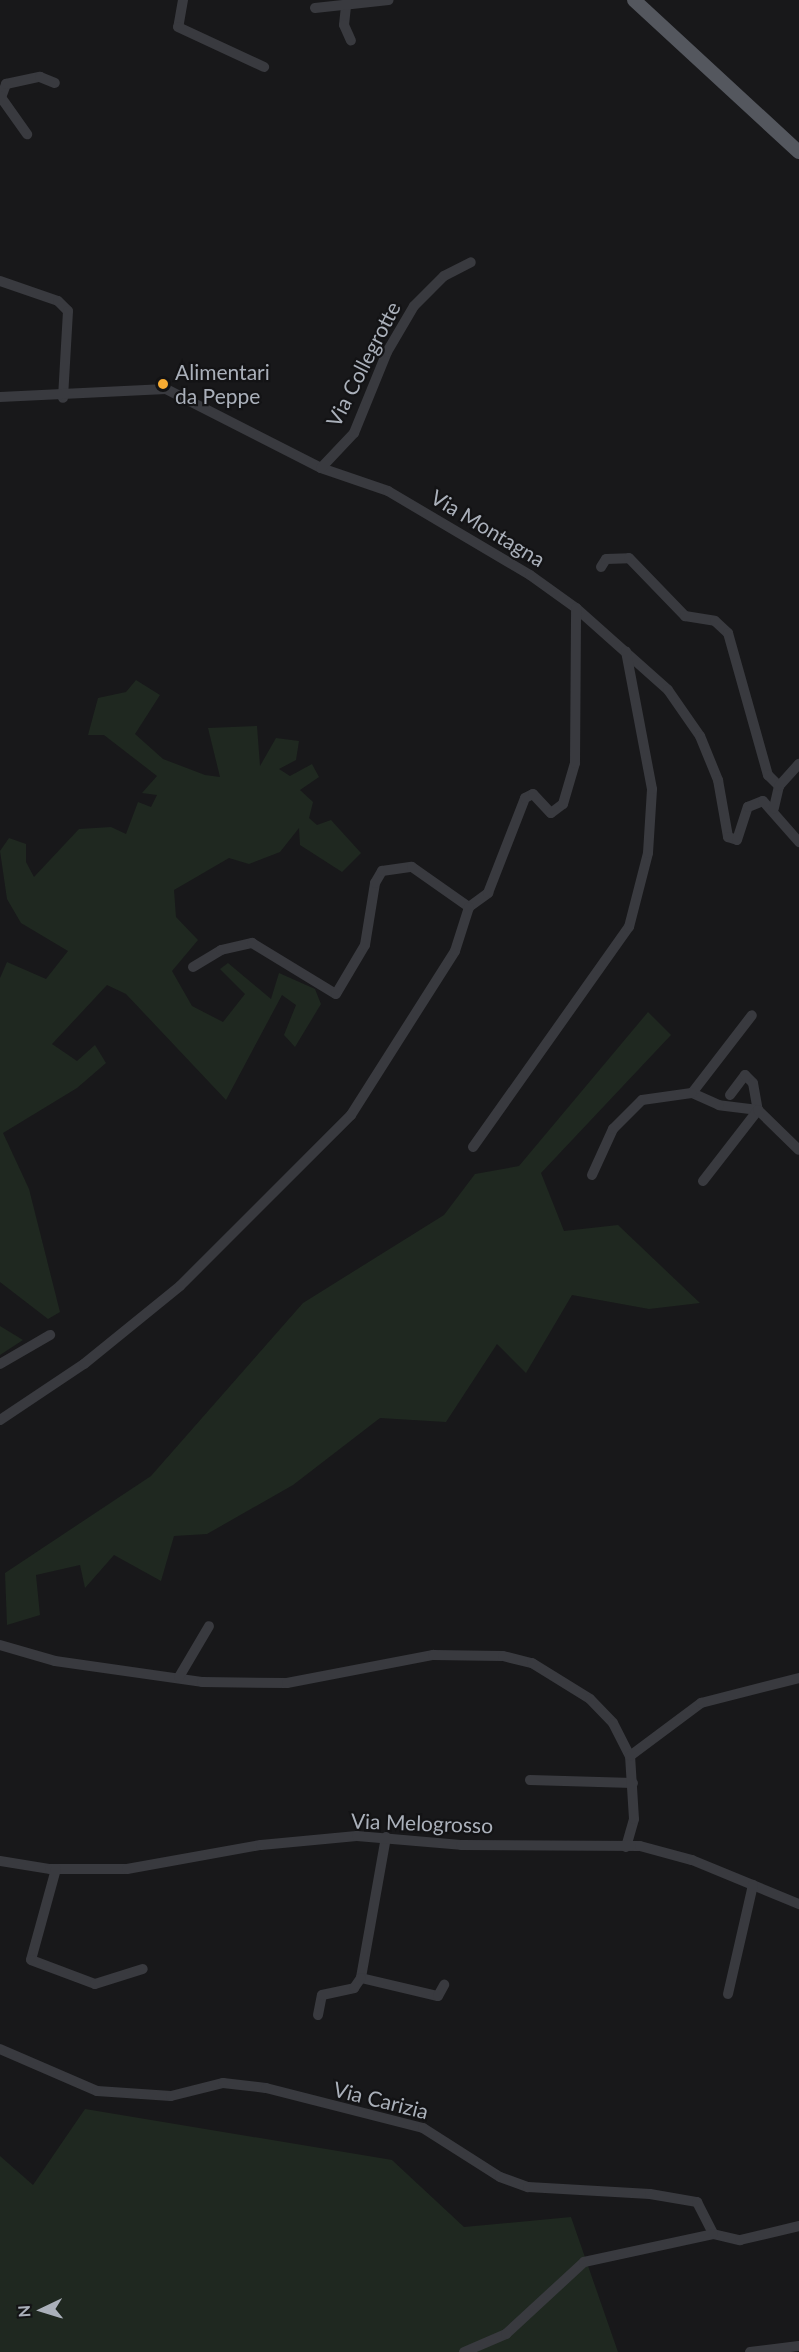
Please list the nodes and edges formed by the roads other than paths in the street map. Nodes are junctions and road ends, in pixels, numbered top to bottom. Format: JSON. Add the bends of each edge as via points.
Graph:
{"nodes":[{"id":1,"x":183,"y":0,"type":"edge"},
{"id":2,"x":389,"y":0,"type":"edge"},
{"id":3,"x":634,"y":0,"type":"edge"},
{"id":4,"x":346,"y":6,"type":"junction"},
{"id":5,"x":315,"y":8,"type":"dead end"},
{"id":6,"x":351,"y":41,"type":"dead end"},
{"id":7,"x":264,"y":67,"type":"dead end"},
{"id":8,"x":55,"y":83,"type":"dead end"},
{"id":9,"x":1,"y":96,"type":"edge"},
{"id":10,"x":27,"y":134,"type":"dead end"},
{"id":11,"x":799,"y":152,"type":"edge"},
{"id":12,"x":471,"y":262,"type":"dead end"},
{"id":13,"x":0,"y":280,"type":"edge"},
{"id":14,"x":0,"y":397,"type":"edge"},
{"id":15,"x":63,"y":398,"type":"junction"},
{"id":16,"x":321,"y":468,"type":"junction"},
{"id":17,"x":601,"y":567,"type":"dead end"},
{"id":18,"x":576,"y":608,"type":"junction"},
{"id":19,"x":626,"y":651,"type":"junction"},
{"id":20,"x":799,"y":764,"type":"edge"},
{"id":21,"x":779,"y":786,"type":"junction"},
{"id":22,"x":774,"y":808,"type":"junction"},
{"id":23,"x":799,"y":842,"type":"edge"},
{"id":24,"x":469,"y":907,"type":"junction"},
{"id":25,"x":194,"y":967,"type":"dead end"},
{"id":26,"x":752,"y":1015,"type":"dead end"},
{"id":27,"x":692,"y":1093,"type":"junction"},
{"id":28,"x":730,"y":1095,"type":"dead end"},
{"id":29,"x":758,"y":1110,"type":"junction"},
{"id":30,"x":473,"y":1147,"type":"dead end"},
{"id":31,"x":799,"y":1150,"type":"edge"},
{"id":32,"x":592,"y":1175,"type":"dead end"},
{"id":33,"x":703,"y":1181,"type":"dead end"},
{"id":34,"x":50,"y":1335,"type":"dead end"},
{"id":35,"x":0,"y":1364,"type":"edge"},
{"id":36,"x":0,"y":1420,"type":"edge"},
{"id":37,"x":209,"y":1626,"type":"dead end"},
{"id":38,"x":0,"y":1645,"type":"edge"},
{"id":39,"x":179,"y":1677,"type":"junction"},
{"id":40,"x":799,"y":1678,"type":"edge"},
{"id":41,"x":630,"y":1756,"type":"junction"},
{"id":42,"x":530,"y":1780,"type":"dead end"},
{"id":43,"x":633,"y":1783,"type":"junction"},
{"id":44,"x":386,"y":1838,"type":"junction"},
{"id":45,"x":626,"y":1847,"type":"junction"},
{"id":46,"x":0,"y":1861,"type":"edge"},
{"id":47,"x":56,"y":1869,"type":"junction"},
{"id":48,"x":753,"y":1885,"type":"junction"},
{"id":49,"x":799,"y":1904,"type":"edge"},
{"id":50,"x":143,"y":1969,"type":"dead end"},
{"id":51,"x":361,"y":1978,"type":"junction"},
{"id":52,"x":444,"y":1985,"type":"dead end"},
{"id":53,"x":728,"y":1994,"type":"dead end"},
{"id":54,"x":318,"y":2014,"type":"dead end"},
{"id":55,"x":0,"y":2049,"type":"edge"},
{"id":56,"x":799,"y":2226,"type":"edge"},
{"id":57,"x":713,"y":2234,"type":"junction"},
{"id":58,"x":799,"y":2346,"type":"edge"},
{"id":59,"x":770,"y":2350,"type":"edge"},
{"id":60,"x":464,"y":2352,"type":"edge"},
{"id":61,"x":750,"y":2352,"type":"edge"}],
"edges":[{"from":1,"to":7,"type":"street","via":[[178,27]]},
{"from":2,"to":4,"type":"street"},
{"from":3,"to":11,"type":"main road"},
{"from":4,"to":5,"type":"street"},
{"from":4,"to":6,"type":"street","via":[[344,25]]},
{"from":8,"to":9,"type":"street","via":[[40,77],[6,84]]},
{"from":9,"to":10,"type":"street"},
{"from":12,"to":16,"type":"street","name":"Via Collegrotte","via":[[444,276],[414,306],[387,352],[354,433]]},
{"from":13,"to":15,"type":"street","via":[[58,301],[68,310]]},
{"from":14,"to":15,"type":"street","name":"Via Montagna"},
{"from":15,"to":16,"type":"street","name":"Via Montagna","via":[[166,389]]},
{"from":16,"to":18,"type":"street","name":"Via Montagna","via":[[388,491]]},
{"from":17,"to":21,"type":"street","via":[[606,559],[629,558],[685,616],[715,621],[728,633],[768,775]]},
{"from":18,"to":19,"type":"street","name":"Via Montagna"},
{"from":18,"to":24,"type":"street","via":[[575,763],[563,804],[550,813],[533,794],[525,798],[501,869],[488,893]]},
{"from":19,"to":22,"type":"street","name":"Via Montagna","via":[[668,690],[700,736],[726,805],[728,837],[738,845],[748,807],[763,801]]},
{"from":19,"to":30,"type":"street","via":[[652,789],[648,853],[629,927]]},
{"from":20,"to":21,"type":"street"},
{"from":21,"to":22,"type":"street"},
{"from":22,"to":23,"type":"street"},
{"from":24,"to":25,"type":"street","via":[[412,867],[382,871],[375,883],[365,945],[336,994],[252,943],[221,950]]},
{"from":24,"to":36,"type":"street","via":[[455,951],[351,1114],[180,1286],[84,1364]]},
{"from":26,"to":27,"type":"street"},
{"from":27,"to":29,"type":"street","via":[[719,1105]]},
{"from":27,"to":32,"type":"street","via":[[642,1100],[613,1129]]},
{"from":28,"to":29,"type":"street","via":[[745,1076]]},
{"from":29,"to":31,"type":"street"},
{"from":29,"to":33,"type":"street"},
{"from":34,"to":35,"type":"street"},
{"from":37,"to":39,"type":"street"},
{"from":38,"to":39,"type":"street","via":[[55,1661]]},
{"from":39,"to":41,"type":"street","via":[[202,1682],[287,1683],[433,1655],[502,1656],[532,1663],[590,1699],[613,1723]]},
{"from":40,"to":41,"type":"street","via":[[701,1703]]},
{"from":41,"to":43,"type":"street"},
{"from":42,"to":43,"type":"street"},
{"from":43,"to":45,"type":"street","via":[[634,1819]]},
{"from":44,"to":45,"type":"street","name":"Via Melogrosso","via":[[461,1845]]},
{"from":44,"to":47,"type":"street","name":"Via Melogrosso","via":[[261,1845],[127,1869]]},
{"from":44,"to":51,"type":"street"},
{"from":45,"to":48,"type":"street","name":"Via Melogrosso","via":[[667,1852]]},
{"from":46,"to":47,"type":"street","name":"Via Melogrosso"},
{"from":47,"to":50,"type":"street","via":[[31,1960],[95,1984]]},
{"from":48,"to":49,"type":"street","name":"Via Melogrosso"},
{"from":48,"to":53,"type":"street"},
{"from":51,"to":52,"type":"street","via":[[438,1996]]},
{"from":51,"to":54,"type":"street","via":[[354,1988],[322,1995]]},
{"from":55,"to":57,"type":"street","name":"Via Carizia","via":[[98,2091],[171,2096],[223,2083],[266,2088],[423,2128],[500,2177],[528,2187],[650,2194],[697,2202]]},
{"from":56,"to":57,"type":"street","via":[[740,2240]]},
{"from":57,"to":60,"type":"street","via":[[584,2262],[506,2334]]},
{"from":58,"to":59,"type":"street"},
{"from":59,"to":61,"type":"street"}]}
